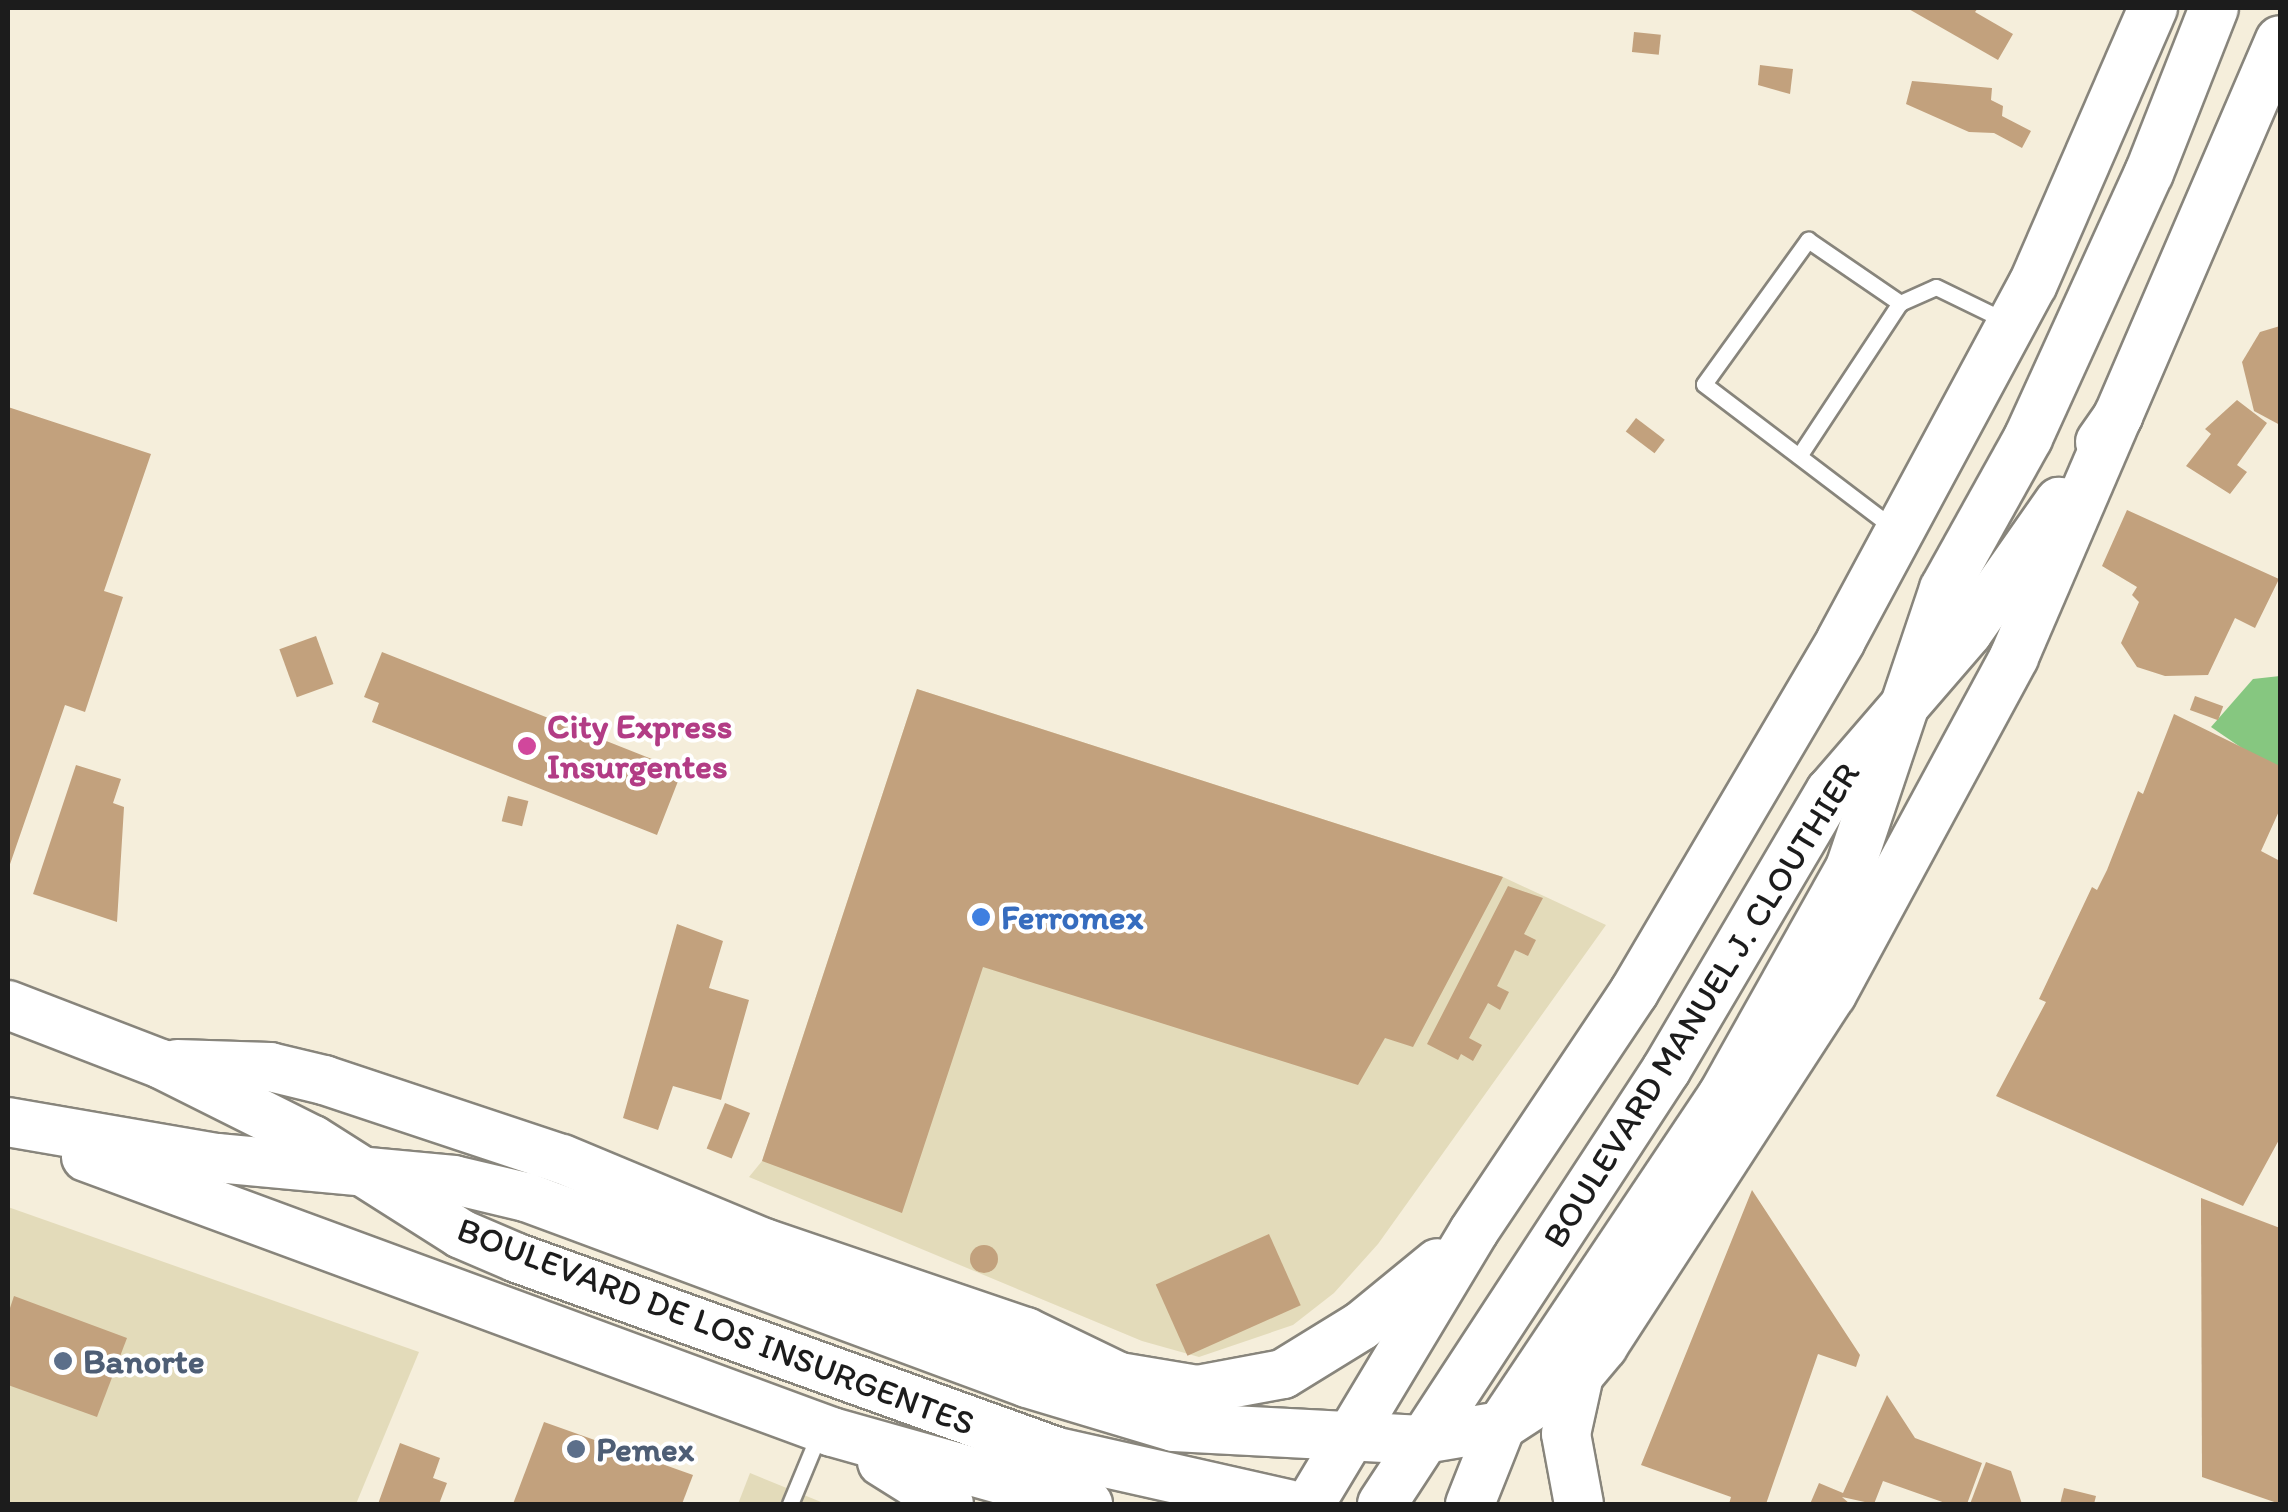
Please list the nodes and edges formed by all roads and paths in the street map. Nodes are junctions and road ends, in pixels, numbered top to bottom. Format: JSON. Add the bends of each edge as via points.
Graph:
{"nodes":[{"id":1,"x":2153,"y":8,"type":"edge"},
{"id":2,"x":2214,"y":8,"type":"edge"},
{"id":3,"x":2280,"y":40,"type":"edge"},
{"id":4,"x":1900,"y":303,"type":"junction"},
{"id":5,"x":2012,"y":324,"type":"junction"},
{"id":6,"x":2118,"y":416,"type":"junction"},
{"id":7,"x":1799,"y":456,"type":"junction"},
{"id":8,"x":1900,"y":534,"type":"junction"},
{"id":9,"x":1906,"y":704,"type":"junction"},
{"id":10,"x":8,"y":1005,"type":"edge"},
{"id":11,"x":161,"y":1064,"type":"junction"},
{"id":12,"x":8,"y":1125,"type":"edge"},
{"id":13,"x":366,"y":1170,"type":"junction"},
{"id":14,"x":1474,"y":1232,"type":"junction"},
{"id":15,"x":1579,"y":1374,"type":"junction"},
{"id":16,"x":1119,"y":1377,"type":"junction"},
{"id":17,"x":1501,"y":1426,"type":"junction"},
{"id":18,"x":1174,"y":1427,"type":"junction"},
{"id":19,"x":827,"y":1430,"type":"junction"},
{"id":20,"x":1348,"y":1438,"type":"junction"},
{"id":21,"x":1418,"y":1440,"type":"junction"},
{"id":22,"x":1204,"y":1497,"type":"edge"},
{"id":23,"x":790,"y":1504,"type":"edge"},
{"id":24,"x":950,"y":1504,"type":"edge"},
{"id":25,"x":1088,"y":1504,"type":"edge"},
{"id":26,"x":1288,"y":1504,"type":"edge"},
{"id":27,"x":1310,"y":1504,"type":"edge"},
{"id":28,"x":1382,"y":1504,"type":"edge"},
{"id":29,"x":1470,"y":1504,"type":"edge"},
{"id":30,"x":1579,"y":1504,"type":"edge"}],
"edges":[{"from":1,"to":5,"type":"main road","name":"BOULEVARD MANUEL J. CLOUTHIER"},
{"from":2,"to":9,"type":"main road","via":[[2067,354],[1944,589]]},
{"from":3,"to":6,"type":"main road","name":"BOULEVARD MANUEL J. CLOUTHIER"},
{"from":4,"to":5,"type":"lane","via":[[1936,287]]},
{"from":4,"to":7,"type":"lane"},
{"from":4,"to":7,"type":"lane","via":[[1808,240],[1704,384]]},
{"from":5,"to":8,"type":"main road","name":"BOULEVARD MANUEL J. CLOUTHIER"},
{"from":6,"to":9,"type":"main road","name":"BOULEVARD MANUEL J. CLOUTHIER","via":[[2008,578]]},
{"from":6,"to":15,"type":"main road","via":[[2014,657],[1832,994],[1631,1307]]},
{"from":7,"to":8,"type":"lane"},
{"from":8,"to":14,"type":"main road","name":"BOULEVARD MANUEL J. CLOUTHIER","via":[[1634,992]]},
{"from":9,"to":17,"type":"main road","via":[[1850,868],[1805,949],[1722,1096]]},
{"from":9,"to":21,"type":"main road","name":"BOULEVARD MANUEL J. CLOUTHIER","via":[[1830,792],[1666,1070]]},
{"from":10,"to":11,"type":"main road","name":"BOULEVARD DE LOS INSURGENTES"},
{"from":11,"to":13,"type":"main road","name":"BOULEVARD DE LOS INSURGENTES"},
{"from":11,"to":16,"type":"main road","via":[[270,1068],[445,1118],[764,1243],[1026,1332]]},
{"from":12,"to":13,"type":"main road","via":[[217,1158]]},
{"from":12,"to":19,"type":"main road","name":"BOULEVARD DE LOS INSURGENTES"},
{"from":13,"to":18,"type":"main road","via":[[526,1198],[1027,1383]]},
{"from":13,"to":22,"type":"main road","name":"BOULEVARD DE LOS INSURGENTES","via":[[461,1234],[606,1292],[1057,1452]]},
{"from":14,"to":16,"type":"main road","via":[[1362,1326],[1283,1374],[1197,1390]]},
{"from":14,"to":20,"type":"main road","name":"BOULEVARD MANUEL J. CLOUTHIER"},
{"from":15,"to":17,"type":"main road"},
{"from":15,"to":30,"type":"main road","via":[[1566,1434]]},
{"from":16,"to":18,"type":"main road"},
{"from":17,"to":21,"type":"main road"},
{"from":17,"to":29,"type":"main road"},
{"from":18,"to":20,"type":"main road"},
{"from":18,"to":22,"type":"main road"},
{"from":19,"to":23,"type":"lane"},
{"from":19,"to":24,"type":"main road"},
{"from":19,"to":25,"type":"main road","name":"BOULEVARD DE LOS INSURGENTES"},
{"from":20,"to":21,"type":"main road"},
{"from":20,"to":27,"type":"main road","name":"BOULEVARD MANUEL J. CLOUTHIER"},
{"from":21,"to":28,"type":"main road","name":"BOULEVARD MANUEL J. CLOUTHIER"},
{"from":22,"to":26,"type":"main road","name":"BOULEVARD DE LOS INSURGENTES"}]}
